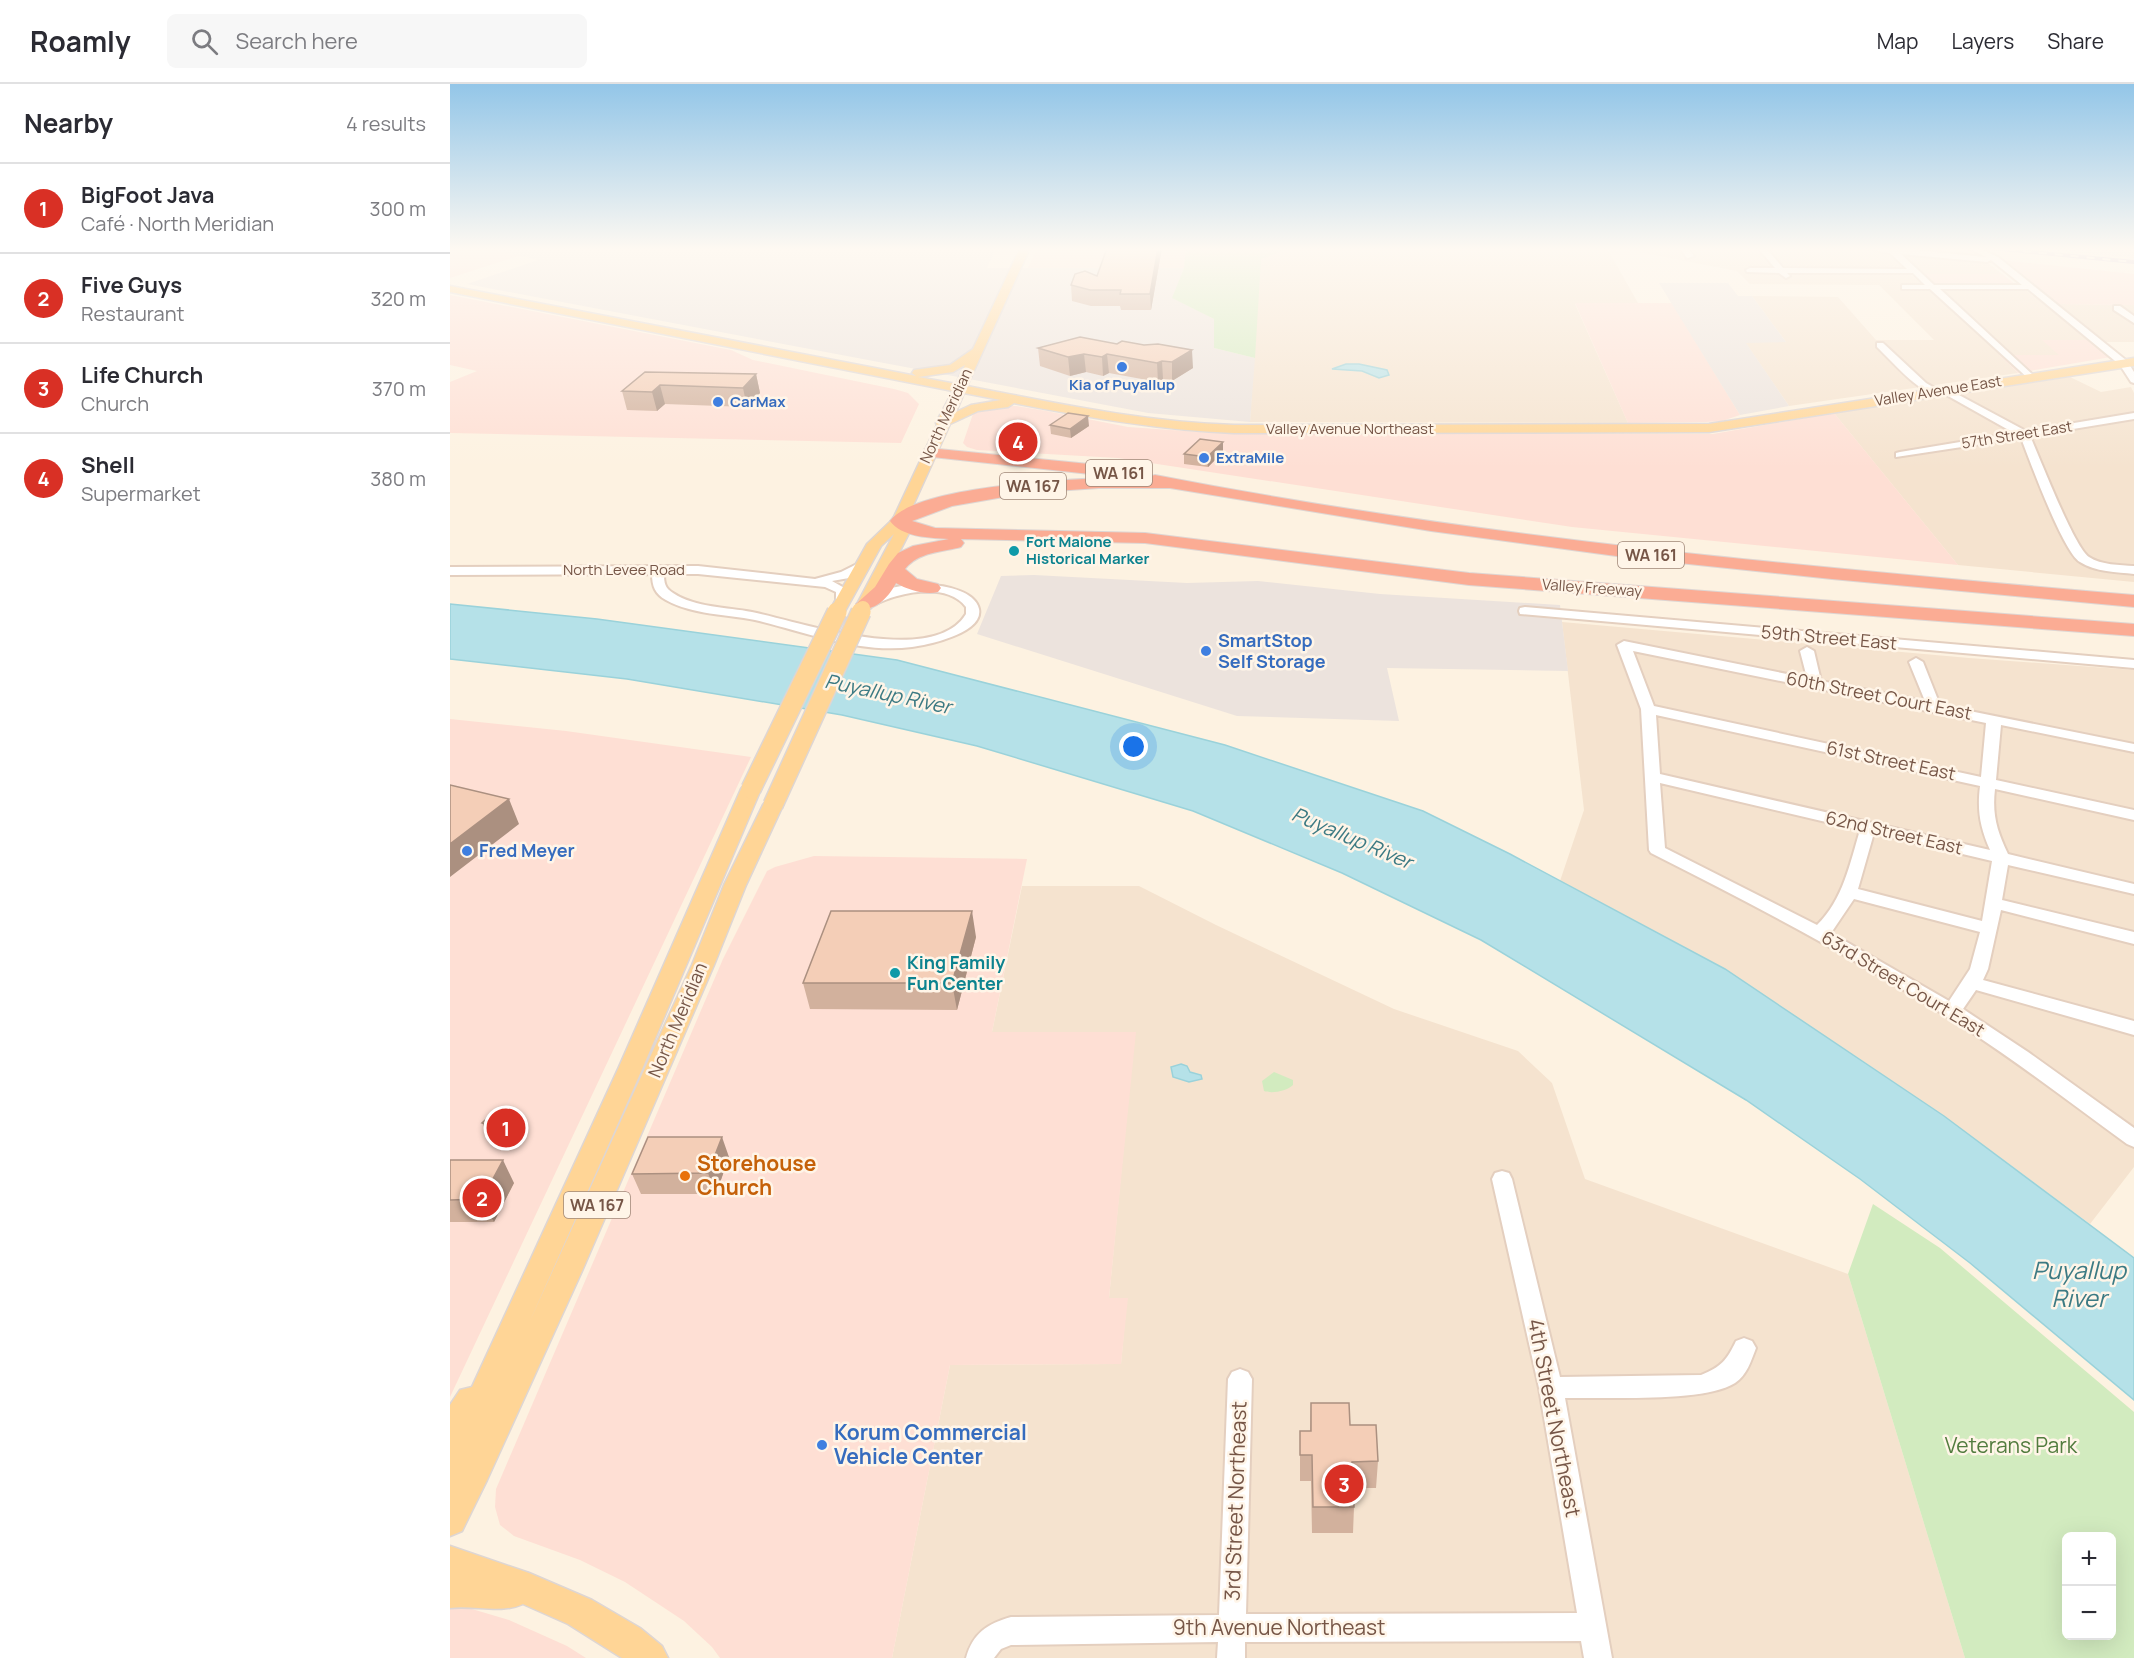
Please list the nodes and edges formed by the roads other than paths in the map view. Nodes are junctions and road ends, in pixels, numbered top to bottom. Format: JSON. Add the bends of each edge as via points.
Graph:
{"nodes":[{"id":1,"x":618,"y":321,"type":"edge"},
{"id":2,"x":990,"y":321,"type":"edge"},
{"id":3,"x":1970,"y":321,"type":"edge"},
{"id":4,"x":2077,"y":321,"type":"edge"},
{"id":5,"x":1880,"y":345,"type":"dead end"},
{"id":6,"x":977,"y":350,"type":"junction"},
{"id":7,"x":2129,"y":362,"type":"edge"},
{"id":8,"x":838,"y":364,"type":"junction"},
{"id":9,"x":862,"y":369,"type":"junction"},
{"id":10,"x":2084,"y":369,"type":"junction"},
{"id":11,"x":2030,"y":377,"type":"junction"},
{"id":12,"x":2133,"y":379,"type":"edge"},
{"id":13,"x":960,"y":388,"type":"junction"},
{"id":14,"x":1939,"y":391,"type":"junction"},
{"id":15,"x":1050,"y":406,"type":"junction"},
{"id":16,"x":2134,"y":416,"type":"edge"},
{"id":17,"x":942,"y":423,"type":"junction"},
{"id":18,"x":1743,"y":423,"type":"joint"},
{"id":19,"x":2024,"y":434,"type":"junction"},
{"id":20,"x":929,"y":453,"type":"junction"},
{"id":21,"x":1900,"y":455,"type":"dead end"},
{"id":22,"x":1172,"y":483,"type":"junction"},
{"id":23,"x":899,"y":521,"type":"junction"},
{"id":24,"x":1051,"y":536,"type":"junction"},
{"id":25,"x":863,"y":565,"type":"junction"},
{"id":26,"x":658,"y":569,"type":"junction"},
{"id":27,"x":895,"y":569,"type":"junction"},
{"id":28,"x":2134,"y":570,"type":"edge"},
{"id":29,"x":450,"y":571,"type":"edge"},
{"id":30,"x":798,"y":580,"type":"junction"},
{"id":31,"x":931,"y":588,"type":"junction"},
{"id":32,"x":2134,"y":601,"type":"edge"},
{"id":33,"x":840,"y":606,"type":"junction"},
{"id":34,"x":865,"y":606,"type":"junction"},
{"id":35,"x":1525,"y":611,"type":"dead end"},
{"id":36,"x":2134,"y":630,"type":"edge"},
{"id":37,"x":1807,"y":651,"type":"dead end"},
{"id":38,"x":1916,"y":663,"type":"dead end"},
{"id":39,"x":2134,"y":664,"type":"edge"},
{"id":40,"x":1815,"y":683,"type":"junction"},
{"id":41,"x":1934,"y":707,"type":"junction"},
{"id":42,"x":1648,"y":709,"type":"junction"},
{"id":43,"x":1994,"y":719,"type":"junction"},
{"id":44,"x":2134,"y":748,"type":"edge"},
{"id":45,"x":1654,"y":777,"type":"junction"},
{"id":46,"x":1987,"y":782,"type":"junction"},
{"id":47,"x":2134,"y":815,"type":"edge"},
{"id":48,"x":1868,"y":828,"type":"junction"},
{"id":49,"x":2001,"y":858,"type":"junction"},
{"id":50,"x":2134,"y":889,"type":"edge"},
{"id":51,"x":1849,"y":892,"type":"junction"},
{"id":52,"x":1994,"y":903,"type":"junction"},
{"id":53,"x":1989,"y":929,"type":"junction"},
{"id":54,"x":1820,"y":934,"type":"junction"},
{"id":55,"x":2134,"y":938,"type":"edge"},
{"id":56,"x":1972,"y":983,"type":"junction"},
{"id":57,"x":1952,"y":1010,"type":"junction"},
{"id":58,"x":2134,"y":1028,"type":"edge"},
{"id":59,"x":2134,"y":1139,"type":"edge"},
{"id":60,"x":1503,"y":1179,"type":"dead end"},
{"id":61,"x":503,"y":1348,"type":"junction"},
{"id":62,"x":1744,"y":1348,"type":"dead end"},
{"id":63,"x":1240,"y":1379,"type":"dead end"},
{"id":64,"x":1551,"y":1388,"type":"junction"},
{"id":65,"x":450,"y":1431,"type":"edge"},
{"id":66,"x":450,"y":1479,"type":"edge"},
{"id":67,"x":450,"y":1520,"type":"edge"},
{"id":68,"x":450,"y":1562,"type":"edge"},
{"id":69,"x":450,"y":1591,"type":"edge"},
{"id":70,"x":554,"y":1599,"type":"junction"},
{"id":71,"x":1592,"y":1627,"type":"junction"},
{"id":72,"x":1232,"y":1628,"type":"junction"},
{"id":73,"x":651,"y":1658,"type":"edge"},
{"id":74,"x":980,"y":1658,"type":"edge"},
{"id":75,"x":1231,"y":1658,"type":"edge"},
{"id":76,"x":1598,"y":1658,"type":"edge"}],
"edges":[{"from":1,"to":8,"type":"main road"},
{"from":2,"to":6,"type":"main road","name":"North Meridian"},
{"from":3,"to":11,"type":"street"},
{"from":4,"to":7,"type":"street"},
{"from":5,"to":14,"type":"street","via":[[1923,385]]},
{"from":6,"to":8,"type":"main road","via":[[954,368],[931,372],[894,372]]},
{"from":6,"to":13,"type":"main road","name":"North Meridian"},
{"from":7,"to":10,"type":"main road","name":"Valley Avenue East"},
{"from":7,"to":12,"type":"street"},
{"from":8,"to":9,"type":"main road"},
{"from":9,"to":13,"type":"main road","name":"Valley Avenue Northeast"},
{"from":9,"to":17,"type":"main road","via":[[912,384],[934,399],[942,412]]},
{"from":10,"to":11,"type":"main road","name":"Valley Avenue East"},
{"from":10,"to":12,"type":"main road","via":[[2108,369]]},
{"from":11,"to":14,"type":"main road","name":"Valley Avenue East"},
{"from":13,"to":15,"type":"main road","name":"Valley Avenue Northeast"},
{"from":13,"to":17,"type":"main road","name":"North Meridian"},
{"from":14,"to":18,"type":"main road","name":"Valley Avenue East"},
{"from":14,"to":19,"type":"street"},
{"from":15,"to":17,"type":"main road","via":[[985,405]]},
{"from":15,"to":18,"type":"main road","name":"Valley Avenue Northeast","via":[[1141,423],[1222,429],[1691,429]]},
{"from":16,"to":19,"type":"street","name":"57th Street East"},
{"from":17,"to":20,"type":"main road","name":"North Meridian"},
{"from":19,"to":21,"type":"street","name":"57th Street East"},
{"from":19,"to":28,"type":"street","via":[[2076,551],[2089,562]]},
{"from":20,"to":22,"type":"highway","number":"WA 161","via":[[1087,468]]},
{"from":20,"to":23,"type":"main road","name":"North Meridian"},
{"from":22,"to":23,"type":"highway","number":"WA 167","via":[[1108,481],[1015,488],[949,501]]},
{"from":22,"to":32,"type":"highway","number":"WA 161","via":[[1542,542],[1913,582]]},
{"from":23,"to":24,"type":"highway","number":"WA 161","via":[[935,533]]},
{"from":23,"to":25,"type":"main road","name":"North Meridian","number":"WA 167","via":[[883,534]]},
{"from":23,"to":34,"type":"main road","name":"North Meridian","via":[[902,533]]},
{"from":24,"to":27,"type":"highway","number":"WA 167","via":[[936,545],[911,553]]},
{"from":24,"to":36,"type":"highway","name":"Valley Freeway","number":"WA 161","via":[[1145,538],[1468,579]]},
{"from":25,"to":30,"type":"street","via":[[835,578]]},
{"from":25,"to":33,"type":"main road","name":"North Meridian","number":"WA 167"},
{"from":26,"to":29,"type":"street","name":"North Levee Road"},
{"from":26,"to":30,"type":"street","name":"North Levee Road","via":[[725,571]]},
{"from":26,"to":31,"type":"street","via":[[662,591],[683,602],[854,640],[926,640],[951,633],[968,621],[973,613],[969,601],[954,592]]},
{"from":27,"to":31,"type":"highway","via":[[901,579]]},
{"from":27,"to":34,"type":"highway","number":"WA 167","via":[[883,590]]},
{"from":30,"to":33,"type":"street","via":[[837,586],[843,594]]},
{"from":31,"to":34,"type":"street","via":[[898,592]]},
{"from":33,"to":61,"type":"main road","name":"North Meridian","number":"WA 167","bridge":true,"via":[[751,789]]},
{"from":34,"to":67,"type":"main road","name":"North Meridian","number":"WA 167","bridge":true,"via":[[735,885],[568,1271]]},
{"from":35,"to":39,"type":"street","name":"59th Street East"},
{"from":37,"to":40,"type":"street"},
{"from":38,"to":41,"type":"street"},
{"from":40,"to":41,"type":"street","name":"60th Street Court East"},
{"from":40,"to":42,"type":"street","name":"60th Street Court East","via":[[1624,645]]},
{"from":41,"to":43,"type":"street","name":"60th Street Court East"},
{"from":42,"to":45,"type":"street"},
{"from":42,"to":46,"type":"street","name":"61st Street East"},
{"from":43,"to":44,"type":"street","name":"60th Street Court East"},
{"from":43,"to":46,"type":"street"},
{"from":45,"to":48,"type":"street","name":"62nd Street East"},
{"from":45,"to":54,"type":"street","name":"63rd Street Court East","via":[[1657,850]]},
{"from":46,"to":47,"type":"street","name":"61st Street East"},
{"from":46,"to":49,"type":"street","via":[[1988,828]]},
{"from":48,"to":49,"type":"street","name":"62nd Street East"},
{"from":48,"to":51,"type":"street"},
{"from":49,"to":50,"type":"street","name":"62nd Street East"},
{"from":49,"to":52,"type":"street"},
{"from":51,"to":53,"type":"street"},
{"from":51,"to":54,"type":"street","via":[[1830,925]]},
{"from":52,"to":53,"type":"street"},
{"from":52,"to":55,"type":"street"},
{"from":53,"to":56,"type":"street"},
{"from":54,"to":57,"type":"street","name":"63rd Street Court East"},
{"from":56,"to":57,"type":"street"},
{"from":56,"to":58,"type":"street"},
{"from":57,"to":59,"type":"street","name":"63rd Street Court East"},
{"from":60,"to":64,"type":"street","name":"4th Street Northeast"},
{"from":61,"to":65,"type":"main road","number":"WA 167"},
{"from":61,"to":66,"type":"main road","name":"North Meridian"},
{"from":62,"to":64,"type":"street","via":[[1738,1364],[1726,1376],[1701,1385]]},
{"from":63,"to":72,"type":"street","name":"3rd Street Northeast"},
{"from":64,"to":71,"type":"street","name":"4th Street Northeast"},
{"from":68,"to":70,"type":"main road"},
{"from":69,"to":70,"type":"main road","via":[[491,1590]]},
{"from":70,"to":73,"type":"main road","via":[[628,1638]]},
{"from":71,"to":72,"type":"street","name":"9th Avenue Northeast"},
{"from":71,"to":76,"type":"street","name":"4th Street Northeast"},
{"from":72,"to":74,"type":"street","name":"9th Avenue Northeast","via":[[1011,1631],[986,1642]]},
{"from":72,"to":75,"type":"street","name":"3rd Street Northeast"}]}
